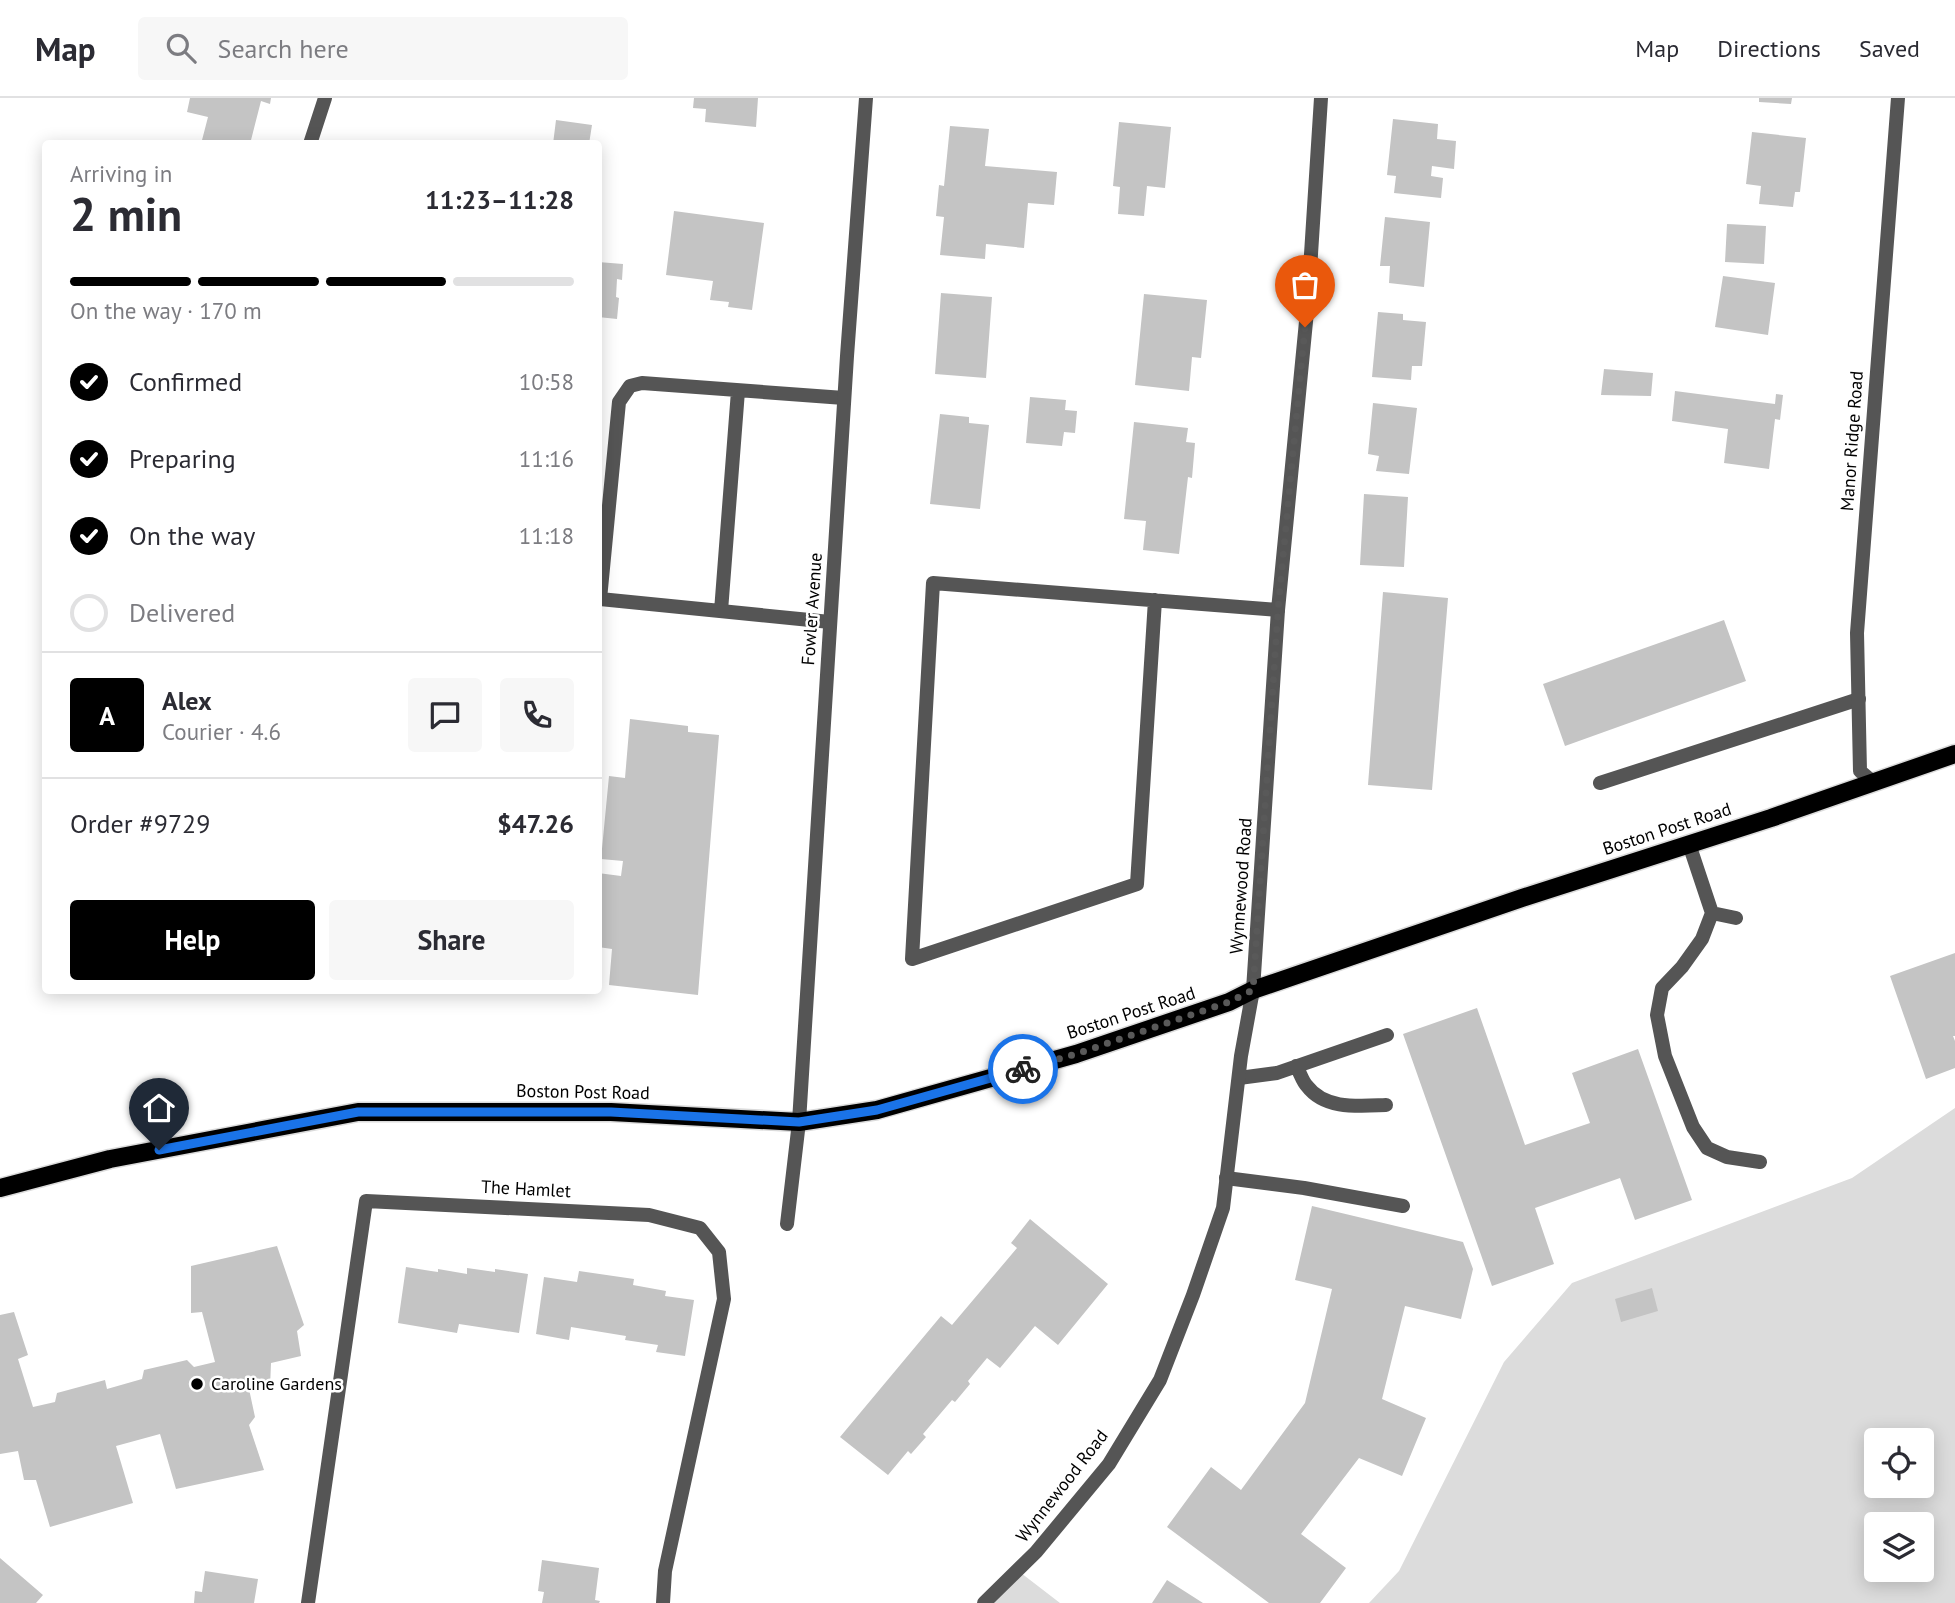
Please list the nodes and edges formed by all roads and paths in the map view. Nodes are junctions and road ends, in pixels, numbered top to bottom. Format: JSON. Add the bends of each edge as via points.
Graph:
{"nodes":[{"id":1,"x":325,"y":98,"type":"edge"},
{"id":2,"x":866,"y":98,"type":"edge"},
{"id":3,"x":1321,"y":98,"type":"edge"},
{"id":4,"x":1898,"y":98,"type":"edge"},
{"id":5,"x":311,"y":140,"type":"edge"},
{"id":6,"x":738,"y":391,"type":"junction"},
{"id":7,"x":844,"y":398,"type":"junction"},
{"id":8,"x":602,"y":570,"type":"edge"},
{"id":9,"x":602,"y":600,"type":"edge"},
{"id":10,"x":1155,"y":600,"type":"junction"},
{"id":11,"x":1278,"y":610,"type":"junction"},
{"id":12,"x":721,"y":611,"type":"junction"},
{"id":13,"x":830,"y":622,"type":"junction"},
{"id":14,"x":1859,"y":699,"type":"junction"},
{"id":15,"x":1955,"y":754,"type":"edge"},
{"id":16,"x":1873,"y":782,"type":"junction"},
{"id":17,"x":1600,"y":783,"type":"dead end"},
{"id":18,"x":1689,"y":844,"type":"junction"},
{"id":19,"x":1712,"y":913,"type":"junction"},
{"id":20,"x":1736,"y":918,"type":"dead end"},
{"id":21,"x":1253,"y":990,"type":"junction"},
{"id":22,"x":1387,"y":1035,"type":"dead end"},
{"id":23,"x":1296,"y":1066,"type":"junction"},
{"id":24,"x":1239,"y":1078,"type":"junction"},
{"id":25,"x":1386,"y":1105,"type":"dead end"},
{"id":26,"x":799,"y":1122,"type":"junction"},
{"id":27,"x":1760,"y":1162,"type":"dead end"},
{"id":28,"x":1226,"y":1178,"type":"junction"},
{"id":29,"x":0,"y":1188,"type":"edge"},
{"id":30,"x":1403,"y":1206,"type":"dead end"},
{"id":31,"x":787,"y":1224,"type":"dead end"},
{"id":32,"x":308,"y":1603,"type":"edge"},
{"id":33,"x":663,"y":1603,"type":"edge"},
{"id":34,"x":984,"y":1603,"type":"edge"}],
"edges":[{"from":1,"to":5,"type":"street"},
{"from":2,"to":7,"type":"street","name":"Fowler Avenue"},
{"from":3,"to":11,"type":"street","name":"Wynnewood Road","via":[[1308,301]]},
{"from":4,"to":14,"type":"street","name":"Manor Ridge Road","via":[[1857,633]]},
{"from":6,"to":7,"type":"street"},
{"from":6,"to":8,"type":"street","via":[[642,383],[630,386],[619,402]]},
{"from":6,"to":12,"type":"street"},
{"from":7,"to":13,"type":"street","name":"Fowler Avenue"},
{"from":9,"to":12,"type":"street"},
{"from":10,"to":10,"type":"street","via":[[933,583],[912,959],[1136,884]]},
{"from":10,"to":11,"type":"street"},
{"from":11,"to":21,"type":"street","name":"Wynnewood Road"},
{"from":12,"to":13,"type":"street"},
{"from":13,"to":26,"type":"street","name":"Fowler Avenue"},
{"from":14,"to":16,"type":"street","name":"Manor Ridge Road","via":[[1860,771]]},
{"from":14,"to":17,"type":"street"},
{"from":15,"to":16,"type":"main road","name":"Boston Post Road"},
{"from":16,"to":18,"type":"main road","name":"Boston Post Road"},
{"from":18,"to":19,"type":"street"},
{"from":18,"to":21,"type":"main road","name":"Boston Post Road"},
{"from":19,"to":20,"type":"street"},
{"from":19,"to":27,"type":"street","via":[[1702,939],[1662,988],[1657,1016],[1665,1056],[1693,1128],[1707,1148],[1727,1157]]},
{"from":21,"to":24,"type":"street","name":"Wynnewood Road"},
{"from":21,"to":26,"type":"main road","name":"Boston Post Road","via":[[1076,1054],[877,1110]]},
{"from":22,"to":23,"type":"street"},
{"from":23,"to":24,"type":"street"},
{"from":23,"to":25,"type":"street","via":[[1307,1087],[1324,1101]]},
{"from":24,"to":28,"type":"street","name":"Wynnewood Road"},
{"from":26,"to":29,"type":"main road","name":"Boston Post Road","via":[[611,1112],[358,1112],[110,1159]]},
{"from":26,"to":31,"type":"street","name":"Fowler Avenue"},
{"from":28,"to":30,"type":"street"},
{"from":28,"to":34,"type":"street","name":"Wynnewood Road","via":[[1223,1208],[1160,1380],[1109,1464],[1036,1552]]},
{"from":32,"to":33,"type":"street","name":"The Hamlet","via":[[366,1201],[649,1214],[700,1227],[719,1252],[724,1299],[665,1571]]}]}
